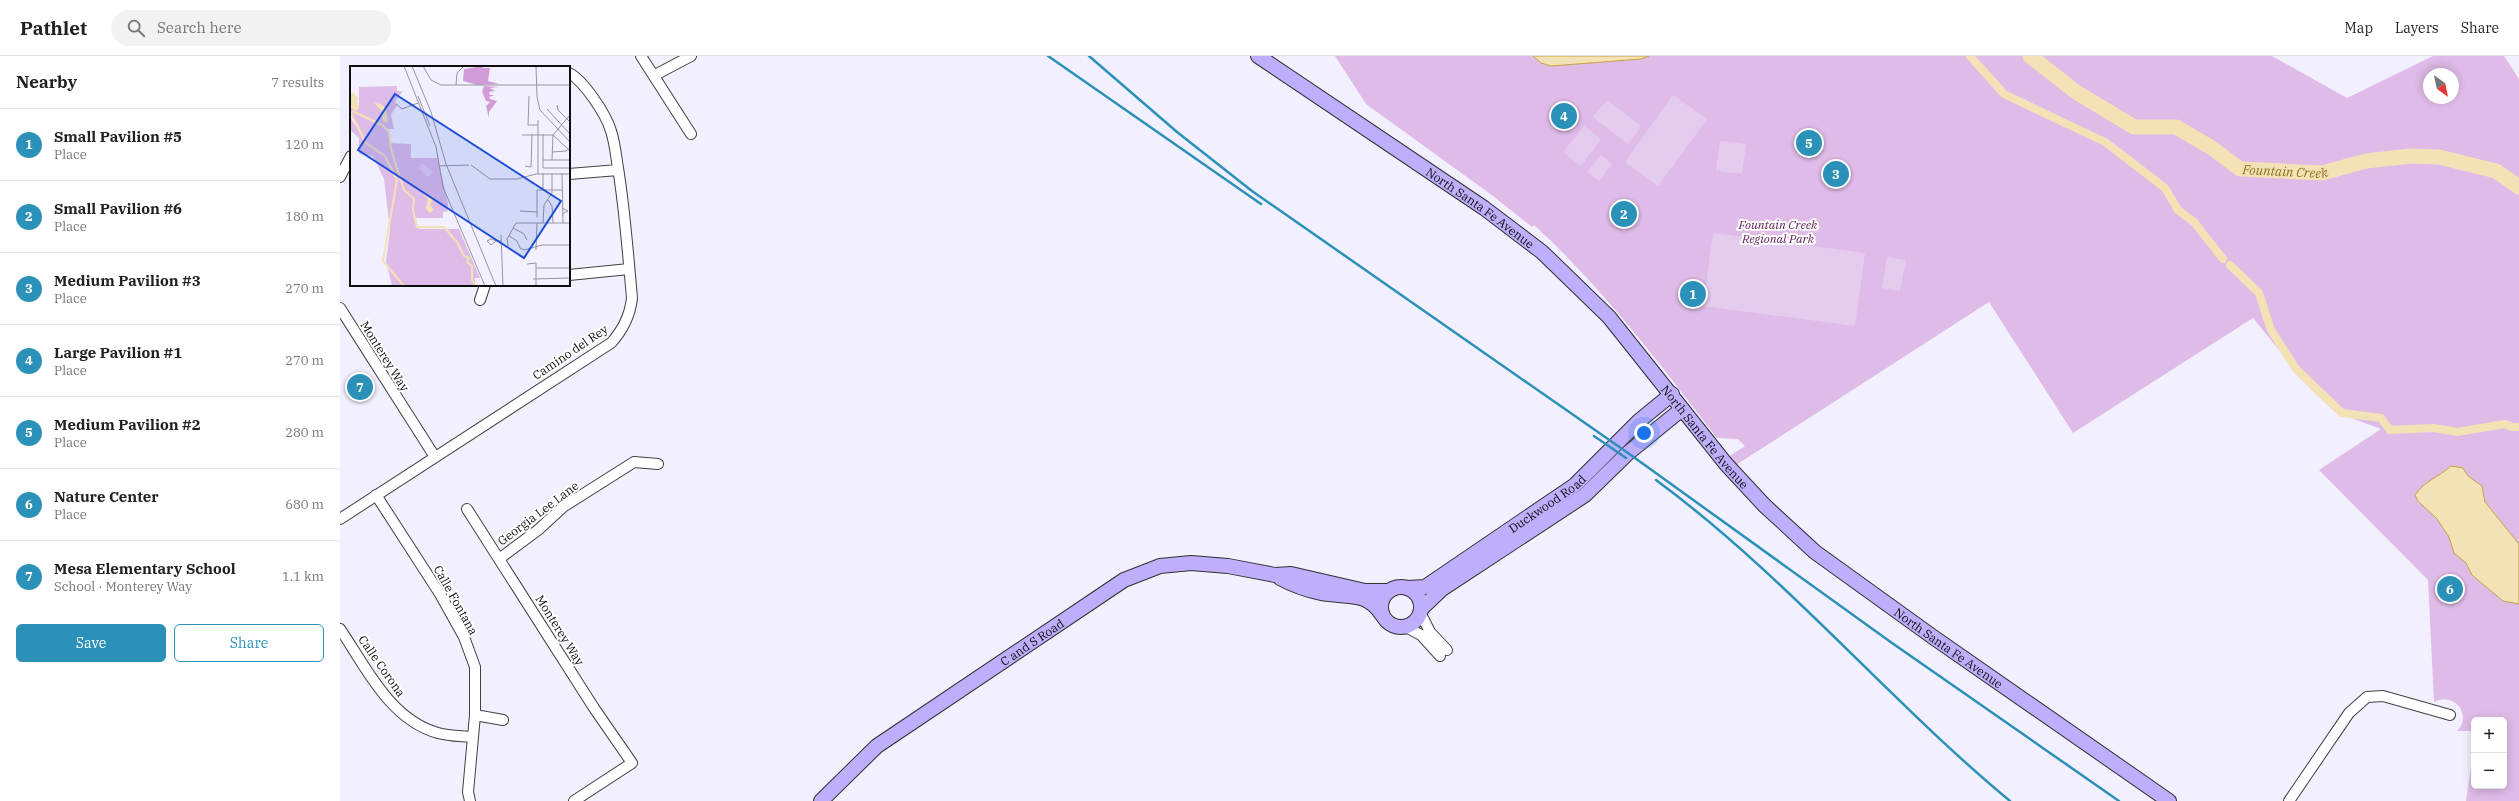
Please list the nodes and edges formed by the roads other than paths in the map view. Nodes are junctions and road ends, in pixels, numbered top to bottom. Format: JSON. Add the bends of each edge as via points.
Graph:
{"nodes":[{"id":1,"x":641,"y":56,"type":"edge"},
{"id":2,"x":691,"y":56,"type":"edge"},
{"id":3,"x":1258,"y":56,"type":"edge"},
{"id":4,"x":570,"y":73,"type":"edge"},
{"id":5,"x":655,"y":76,"type":"junction"},
{"id":6,"x":691,"y":134,"type":"dead end"},
{"id":7,"x":350,"y":158,"type":"edge"},
{"id":8,"x":618,"y":170,"type":"junction"},
{"id":9,"x":570,"y":174,"type":"edge"},
{"id":10,"x":340,"y":177,"type":"edge"},
{"id":11,"x":629,"y":270,"type":"junction"},
{"id":12,"x":570,"y":274,"type":"edge"},
{"id":13,"x":485,"y":286,"type":"edge"},
{"id":14,"x":480,"y":300,"type":"dead end"},
{"id":15,"x":340,"y":308,"type":"edge"},
{"id":16,"x":1672,"y":394,"type":"junction"},
{"id":17,"x":1682,"y":409,"type":"junction"},
{"id":18,"x":435,"y":457,"type":"junction"},
{"id":19,"x":658,"y":464,"type":"dead end"},
{"id":20,"x":376,"y":495,"type":"junction"},
{"id":21,"x":467,"y":508,"type":"dead end"},
{"id":22,"x":340,"y":519,"type":"edge"},
{"id":23,"x":499,"y":558,"type":"junction"},
{"id":24,"x":1274,"y":575,"type":"junction"},
{"id":25,"x":1407,"y":588,"type":"junction"},
{"id":26,"x":1389,"y":591,"type":"junction"},
{"id":27,"x":1421,"y":610,"type":"junction"},
{"id":28,"x":1382,"y":615,"type":"junction"},
{"id":29,"x":1406,"y":627,"type":"junction"},
{"id":30,"x":340,"y":629,"type":"edge"},
{"id":31,"x":475,"y":715,"type":"junction"},
{"id":32,"x":2450,"y":715,"type":"dead end"},
{"id":33,"x":503,"y":720,"type":"dead end"},
{"id":34,"x":471,"y":737,"type":"junction"},
{"id":35,"x":576,"y":800,"type":"edge"},
{"id":36,"x":470,"y":801,"type":"edge"},
{"id":37,"x":821,"y":801,"type":"edge"},
{"id":38,"x":2169,"y":801,"type":"edge"},
{"id":39,"x":2289,"y":801,"type":"edge"}],
"edges":[{"from":1,"to":5,"type":"street"},
{"from":2,"to":5,"type":"street"},
{"from":3,"to":16,"type":"main road","name":"North Santa Fe Avenue","via":[[1484,208],[1542,252],[1609,317]]},
{"from":4,"to":8,"type":"street","name":"Camino del Rey","via":[[576,76],[612,131]]},
{"from":5,"to":6,"type":"street"},
{"from":7,"to":10,"type":"street"},
{"from":8,"to":9,"type":"street"},
{"from":8,"to":11,"type":"street","name":"Camino del Rey"},
{"from":11,"to":12,"type":"street"},
{"from":11,"to":18,"type":"street","name":"Camino del Rey","via":[[631,309],[621,332],[611,343]]},
{"from":13,"to":14,"type":"street"},
{"from":15,"to":18,"type":"street","name":"Monterey Way"},
{"from":16,"to":17,"type":"main road","name":"North Santa Fe Avenue"},
{"from":16,"to":25,"type":"main road","name":"Duckwood Road","via":[[1639,421],[1575,485],[1425,587]]},
{"from":17,"to":27,"type":"main road","name":"Duckwood Road","via":[[1628,453],[1585,495],[1442,589]]},
{"from":17,"to":38,"type":"main road","name":"North Santa Fe Avenue","via":[[1726,464],[1764,505],[1815,552]]},
{"from":18,"to":20,"type":"street","name":"Camino del Rey"},
{"from":19,"to":23,"type":"street","name":"Georgia Lee Lane","via":[[634,462],[563,507],[538,530]]},
{"from":20,"to":22,"type":"street","name":"Camino del Rey"},
{"from":20,"to":31,"type":"street","name":"Calle Fontana","via":[[440,594],[464,637],[475,667]]},
{"from":21,"to":23,"type":"street","name":"Monterey Way"},
{"from":23,"to":35,"type":"street","name":"Monterey Way","via":[[632,763]]},
{"from":24,"to":26,"type":"main road","name":"C and S Road","via":[[1291,574],[1365,591]]},
{"from":24,"to":28,"type":"main road","name":"C and S Road","via":[[1290,584],[1320,593],[1363,597],[1377,606]]},
{"from":24,"to":37,"type":"main road","name":"C and S Road","via":[[1228,566],[1191,563],[1160,566],[1124,580],[877,746]]},
{"from":25,"to":26,"type":"main road","via":[[1394,588]]},
{"from":25,"to":27,"type":"main road","via":[[1418,596]]},
{"from":26,"to":28,"type":"main road","via":[[1382,602]]},
{"from":27,"to":29,"type":"main road","via":[[1416,621]]},
{"from":27,"to":29,"type":"street","via":[[1430,632],[1443,653],[1421,635]]},
{"from":28,"to":29,"type":"main road","via":[[1391,625]]},
{"from":30,"to":34,"type":"street","name":"Calle Corona","via":[[391,703],[410,721],[438,734]]},
{"from":31,"to":33,"type":"street"},
{"from":31,"to":34,"type":"street","name":"Calle Fontana"},
{"from":32,"to":39,"type":"street","via":[[2383,696],[2367,698],[2349,713]]},
{"from":34,"to":36,"type":"street","name":"Calle Fontana","via":[[468,792]]}]}
